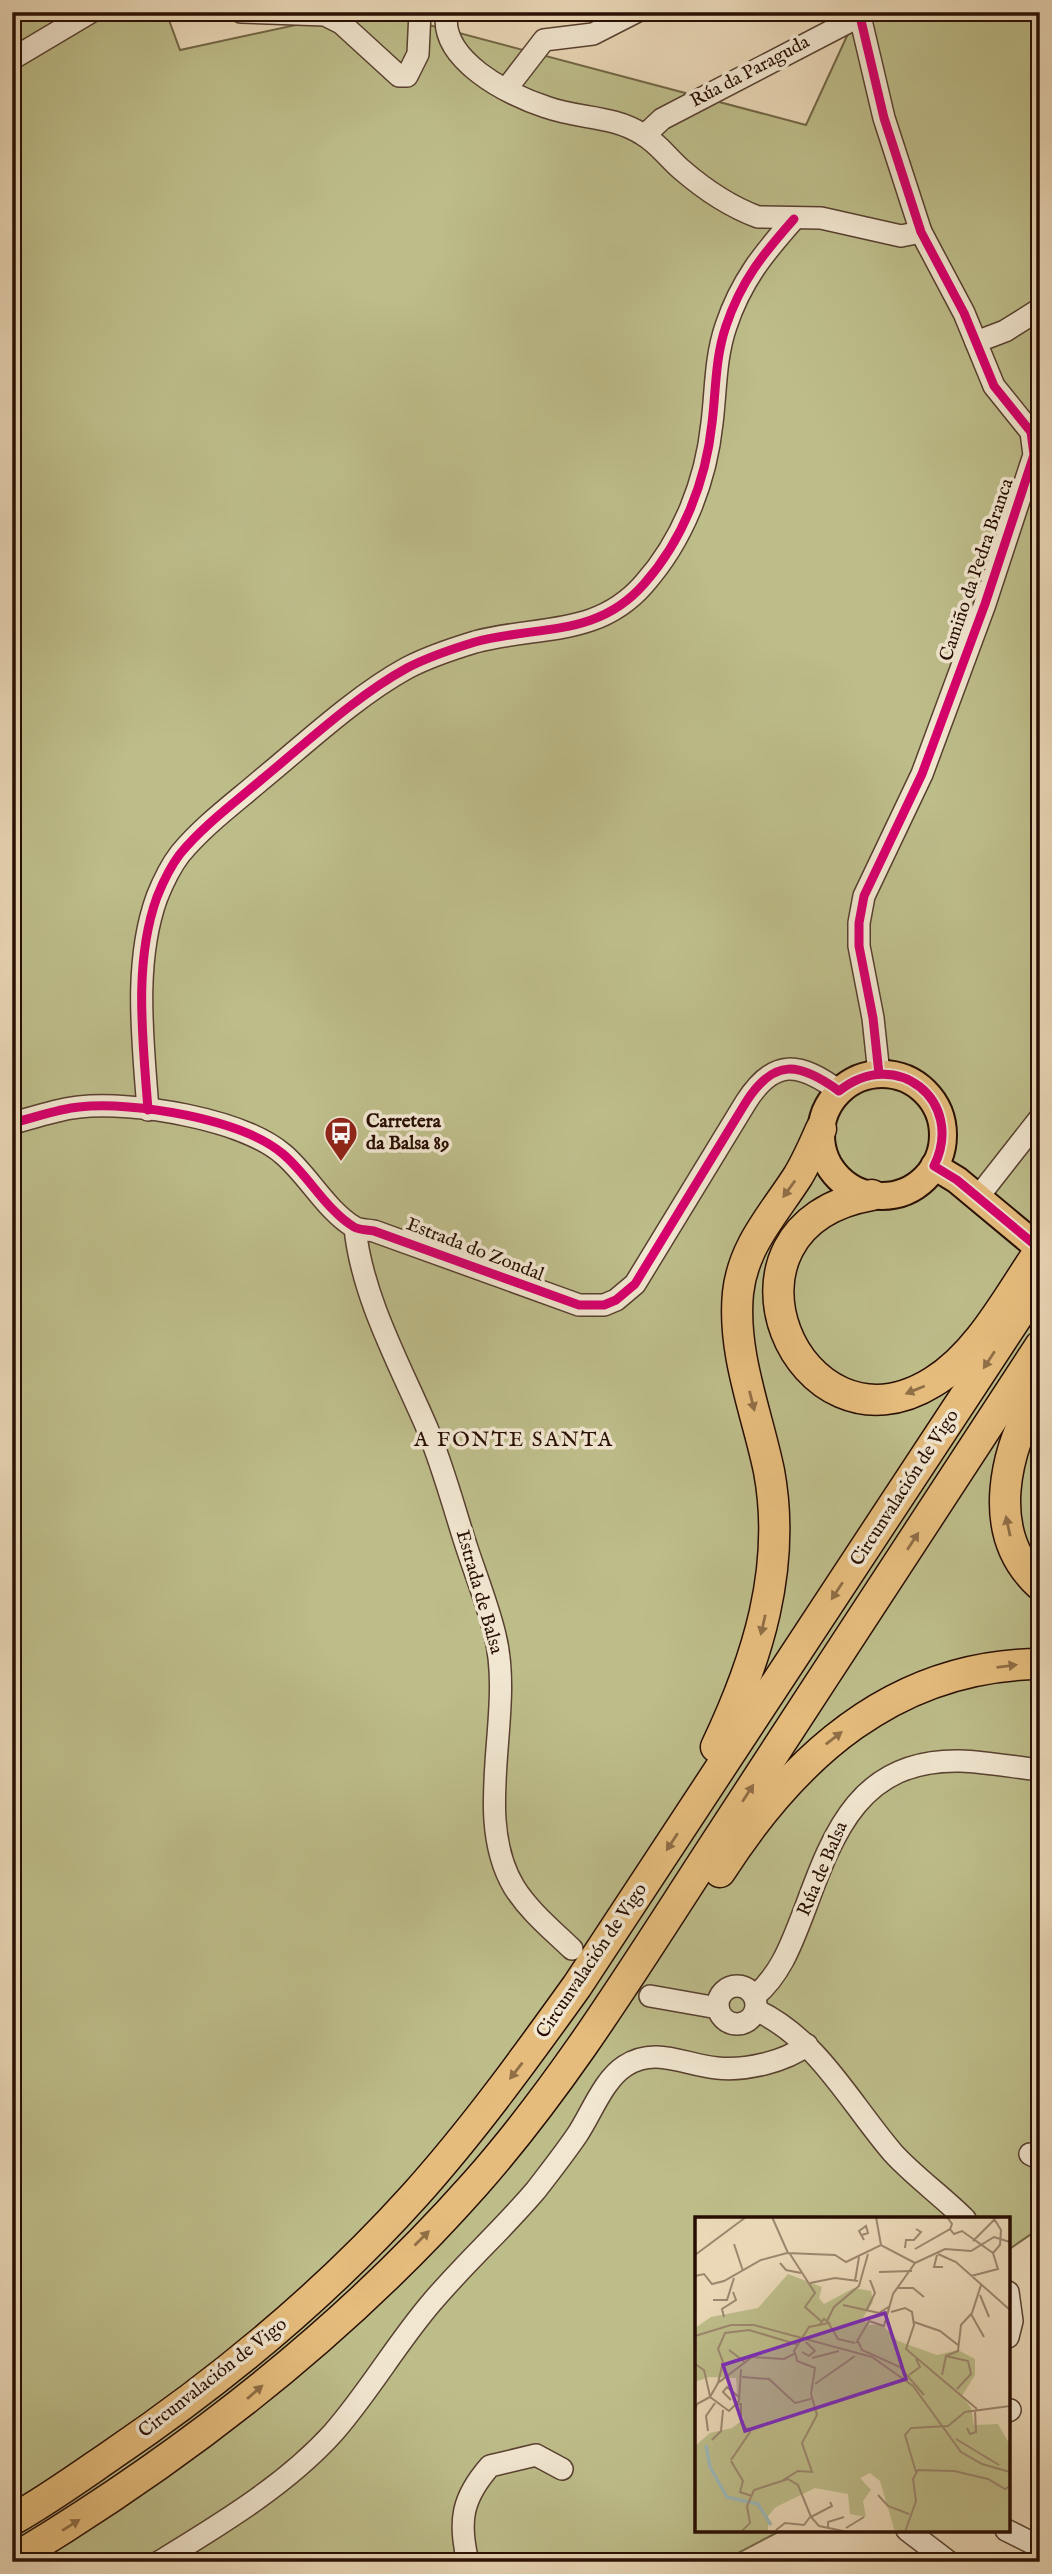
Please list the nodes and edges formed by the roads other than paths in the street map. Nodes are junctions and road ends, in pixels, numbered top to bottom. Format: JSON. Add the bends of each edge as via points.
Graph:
{"nodes":[{"id":1,"x":91,"y":12,"type":"edge"},
{"id":2,"x":241,"y":12,"type":"edge"},
{"id":3,"x":420,"y":12,"type":"edge"},
{"id":4,"x":447,"y":12,"type":"edge"},
{"id":5,"x":636,"y":12,"type":"edge"},
{"id":6,"x":859,"y":14,"type":"edge"},
{"id":7,"x":12,"y":59,"type":"edge"},
{"id":8,"x":507,"y":88,"type":"junction"},
{"id":9,"x":645,"y":135,"type":"junction"},
{"id":10,"x":794,"y":219,"type":"junction"},
{"id":11,"x":921,"y":232,"type":"junction"},
{"id":12,"x":1040,"y":309,"type":"edge"},
{"id":13,"x":976,"y":342,"type":"junction"},
{"id":14,"x":879,"y":1074,"type":"junction"},
{"id":15,"x":839,"y":1091,"type":"junction"},
{"id":16,"x":148,"y":1110,"type":"junction"},
{"id":17,"x":1040,"y":1118,"type":"edge"},
{"id":18,"x":12,"y":1123,"type":"edge"},
{"id":19,"x":821,"y":1129,"type":"junction"},
{"id":20,"x":934,"y":1166,"type":"junction"},
{"id":21,"x":872,"y":1195,"type":"junction"},
{"id":22,"x":978,"y":1197,"type":"junction"},
{"id":23,"x":355,"y":1228,"type":"junction"},
{"id":24,"x":1040,"y":1250,"type":"edge"},
{"id":25,"x":1040,"y":1282,"type":"edge"},
{"id":26,"x":1040,"y":1346,"type":"edge"},
{"id":27,"x":1040,"y":1391,"type":"edge"},
{"id":28,"x":1040,"y":1585,"type":"edge"},
{"id":29,"x":1040,"y":1664,"type":"edge"},
{"id":30,"x":1040,"y":1770,"type":"edge"},
{"id":31,"x":697,"y":1804,"type":"junction"},
{"id":32,"x":572,"y":1949,"type":"dead end"},
{"id":33,"x":650,"y":1996,"type":"dead end"},
{"id":34,"x":755,"y":2003,"type":"junction"},
{"id":35,"x":718,"y":2008,"type":"junction"},
{"id":36,"x":807,"y":2045,"type":"junction"},
{"id":37,"x":561,"y":2074,"type":"junction"},
{"id":38,"x":963,"y":2217,"type":"edge"},
{"id":39,"x":1010,"y":2306,"type":"edge"},
{"id":40,"x":1010,"y":2329,"type":"edge"},
{"id":41,"x":562,"y":2469,"type":"dead end"},
{"id":42,"x":12,"y":2520,"type":"edge"},
{"id":43,"x":910,"y":2532,"type":"edge"},
{"id":44,"x":1010,"y":2532,"type":"edge"},
{"id":45,"x":1040,"y":2547,"type":"edge"},
{"id":46,"x":12,"y":2560,"type":"edge"},
{"id":47,"x":159,"y":2562,"type":"edge"},
{"id":48,"x":468,"y":2562,"type":"edge"},
{"id":49,"x":949,"y":2562,"type":"edge"}],
"edges":[{"from":1,"to":7,"type":"street"},
{"from":2,"to":3,"type":"street","via":[[325,15],[341,23],[399,76],[407,76],[415,64]]},
{"from":4,"to":8,"type":"street","via":[[447,37],[454,51]]},
{"from":5,"to":8,"type":"street","via":[[593,34],[544,40]]},
{"from":6,"to":9,"type":"street","name":"Rúa da Paraguda","via":[[662,119]]},
{"from":6,"to":11,"type":"street","name":"Camiño da Pedra Branca","via":[[884,118]]},
{"from":8,"to":9,"type":"street","via":[[545,107],[624,124]]},
{"from":9,"to":10,"type":"street","via":[[682,170],[744,212]]},
{"from":10,"to":11,"type":"street","via":[[821,218],[901,236]]},
{"from":10,"to":16,"type":"street","via":[[756,263],[735,302],[720,350],[700,482],[669,550],[634,595],[591,622],[479,641],[407,668],[302,746],[178,856],[156,898],[148,928],[143,976]]},
{"from":11,"to":13,"type":"street","name":"Camiño da Pedra Branca"},
{"from":12,"to":13,"type":"street","via":[[1005,331]]},
{"from":13,"to":14,"type":"street","name":"Camiño da Pedra Branca","via":[[994,386],[1031,432],[1034,455],[922,774],[864,896],[859,946]]},
{"from":14,"to":15,"type":"main road","via":[[858,1079]]},
{"from":14,"to":20,"type":"main road","via":[[914,1082],[937,1109],[942,1144]]},
{"from":15,"to":19,"type":"main road"},
{"from":15,"to":23,"type":"street","name":"Estrada do Zondal","via":[[793,1068],[766,1076],[644,1271],[627,1292],[604,1305],[560,1300]]},
{"from":16,"to":18,"type":"street","via":[[79,1107]]},
{"from":16,"to":23,"type":"street","via":[[253,1134],[283,1154]]},
{"from":17,"to":22,"type":"street"},
{"from":19,"to":21,"type":"main road","via":[[824,1155],[838,1177]]},
{"from":19,"to":31,"type":"highway","one_way":true,"via":[[808,1159],[747,1255],[738,1293],[738,1329],[747,1381],[769,1472],[774,1557],[759,1643],[708,1765]]},
{"from":20,"to":21,"type":"main road","via":[[925,1178],[901,1193]]},
{"from":20,"to":22,"type":"main road"},
{"from":24,"to":21,"type":"highway","one_way":true,"via":[[989,1324],[956,1364],[932,1383],[895,1398],[837,1390],[810,1371],[788,1343],[779,1311],[779,1275],[793,1243],[809,1223],[848,1199]]},
{"from":22,"to":24,"type":"main road"},
{"from":23,"to":32,"type":"street","name":"Estrada de Balsa","via":[[370,1291],[437,1453],[496,1636],[502,1698],[496,1816],[504,1860],[513,1885],[533,1912]]},
{"from":25,"to":31,"type":"highway","name":"Circunvalación de Vigo","one_way":true},
{"from":37,"to":26,"type":"highway","name":"Circunvalación de Vigo","one_way":true},
{"from":28,"to":27,"type":"highway","one_way":true,"via":[[1011,1541],[1004,1498],[1020,1432]]},
{"from":37,"to":29,"type":"highway","one_way":true,"via":[[591,2052],[730,1857],[792,1778],[829,1741],[865,1716],[939,1680],[975,1670]]},
{"from":30,"to":34,"type":"street","name":"Rúa de Balsa","via":[[943,1761],[889,1775],[864,1794],[830,1843],[783,1962]]},
{"from":31,"to":42,"type":"highway","name":"Circunvalación de Vigo","one_way":true,"via":[[523,2062],[415,2194],[351,2262],[272,2334],[175,2412]]},
{"from":33,"to":35,"type":"street"},
{"from":34,"to":35,"type":"street","via":[[748,2021],[734,2024],[726,2021]]},
{"from":34,"to":35,"type":"street","via":[[744,1987],[731,1986],[720,1995]]},
{"from":34,"to":36,"type":"street"},
{"from":36,"to":38,"type":"street","via":[[896,2155]]},
{"from":36,"to":47,"type":"street","via":[[792,2056],[735,2068],[663,2056],[643,2057],[623,2067],[554,2167],[426,2309],[332,2433],[245,2506]]},
{"from":46,"to":37,"type":"highway","name":"Circunvalación de Vigo","one_way":true,"via":[[197,2438],[347,2312],[476,2183]]},
{"from":39,"to":40,"type":"street"},
{"from":41,"to":48,"type":"street","via":[[536,2455],[491,2466],[464,2507],[461,2529]]},
{"from":43,"to":49,"type":"street"},
{"from":44,"to":45,"type":"street"}]}
